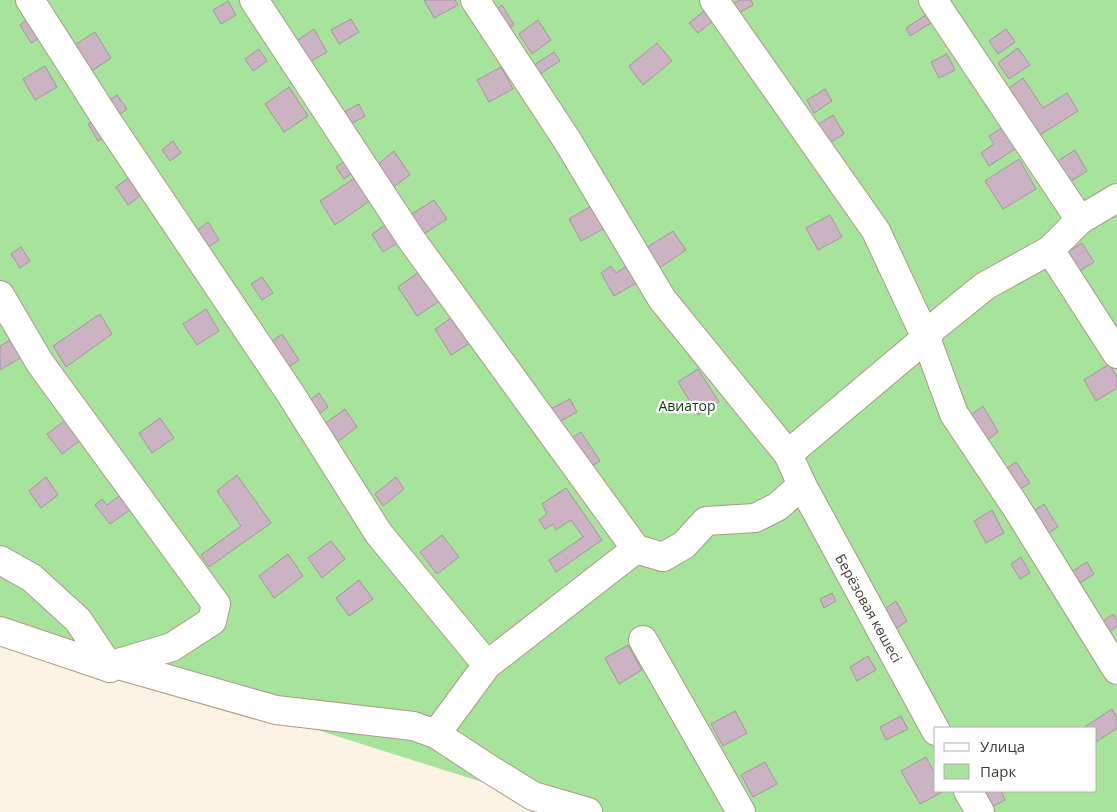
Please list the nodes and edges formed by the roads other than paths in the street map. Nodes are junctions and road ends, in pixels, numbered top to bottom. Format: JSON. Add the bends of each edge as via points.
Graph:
{"nodes":[{"id":1,"x":30,"y":0,"type":"edge"},
{"id":2,"x":254,"y":0,"type":"edge"},
{"id":3,"x":475,"y":0,"type":"edge"},
{"id":4,"x":714,"y":0,"type":"edge"},
{"id":5,"x":933,"y":0,"type":"edge"},
{"id":6,"x":1117,"y":198,"type":"edge"},
{"id":7,"x":1080,"y":220,"type":"junction"},
{"id":8,"x":1050,"y":250,"type":"junction"},
{"id":9,"x":0,"y":295,"type":"edge"},
{"id":10,"x":926,"y":338,"type":"junction"},
{"id":11,"x":1117,"y":354,"type":"edge"},
{"id":12,"x":788,"y":454,"type":"junction"},
{"id":13,"x":802,"y":486,"type":"junction"},
{"id":14,"x":636,"y":549,"type":"junction"},
{"id":15,"x":0,"y":560,"type":"edge"},
{"id":16,"x":0,"y":631,"type":"edge"},
{"id":17,"x":643,"y":640,"type":"dead end"},
{"id":18,"x":487,"y":665,"type":"junction"},
{"id":19,"x":112,"y":666,"type":"junction"},
{"id":20,"x":1117,"y":670,"type":"edge"},
{"id":21,"x":934,"y":727,"type":"edge"},
{"id":22,"x":436,"y":734,"type":"junction"},
{"id":23,"x":969,"y":792,"type":"edge"},
{"id":24,"x":588,"y":812,"type":"edge"},
{"id":25,"x":741,"y":812,"type":"edge"},
{"id":26,"x":980,"y":812,"type":"edge"}],
"edges":[{"from":1,"to":18,"type":"street","via":[[290,392],[379,534]]},
{"from":2,"to":14,"type":"street","via":[[411,238]]},
{"from":3,"to":12,"type":"street","name":"Берёзовая көшесі","via":[[567,140],[662,299]]},
{"from":4,"to":10,"type":"street","via":[[876,231]]},
{"from":5,"to":7,"type":"street"},
{"from":6,"to":7,"type":"street"},
{"from":7,"to":8,"type":"street"},
{"from":8,"to":10,"type":"street","via":[[985,286],[933,328]]},
{"from":8,"to":11,"type":"street"},
{"from":9,"to":19,"type":"street","via":[[40,362],[216,604],[212,621],[172,647]]},
{"from":10,"to":12,"type":"street"},
{"from":10,"to":20,"type":"street","via":[[954,414]]},
{"from":12,"to":13,"type":"street","name":"Берёзовая көшесі"},
{"from":13,"to":14,"type":"street","via":[[777,507],[755,518],[706,521],[684,545],[663,557]]},
{"from":13,"to":21,"type":"street","name":"Берёзовая көшесі"},
{"from":14,"to":18,"type":"street"},
{"from":15,"to":19,"type":"street","via":[[32,578],[78,620]]},
{"from":16,"to":19,"type":"street"},
{"from":17,"to":25,"type":"street"},
{"from":18,"to":22,"type":"street"},
{"from":19,"to":22,"type":"street","via":[[276,710],[413,726]]},
{"from":22,"to":24,"type":"street","via":[[533,796]]},
{"from":23,"to":26,"type":"street"}]}
